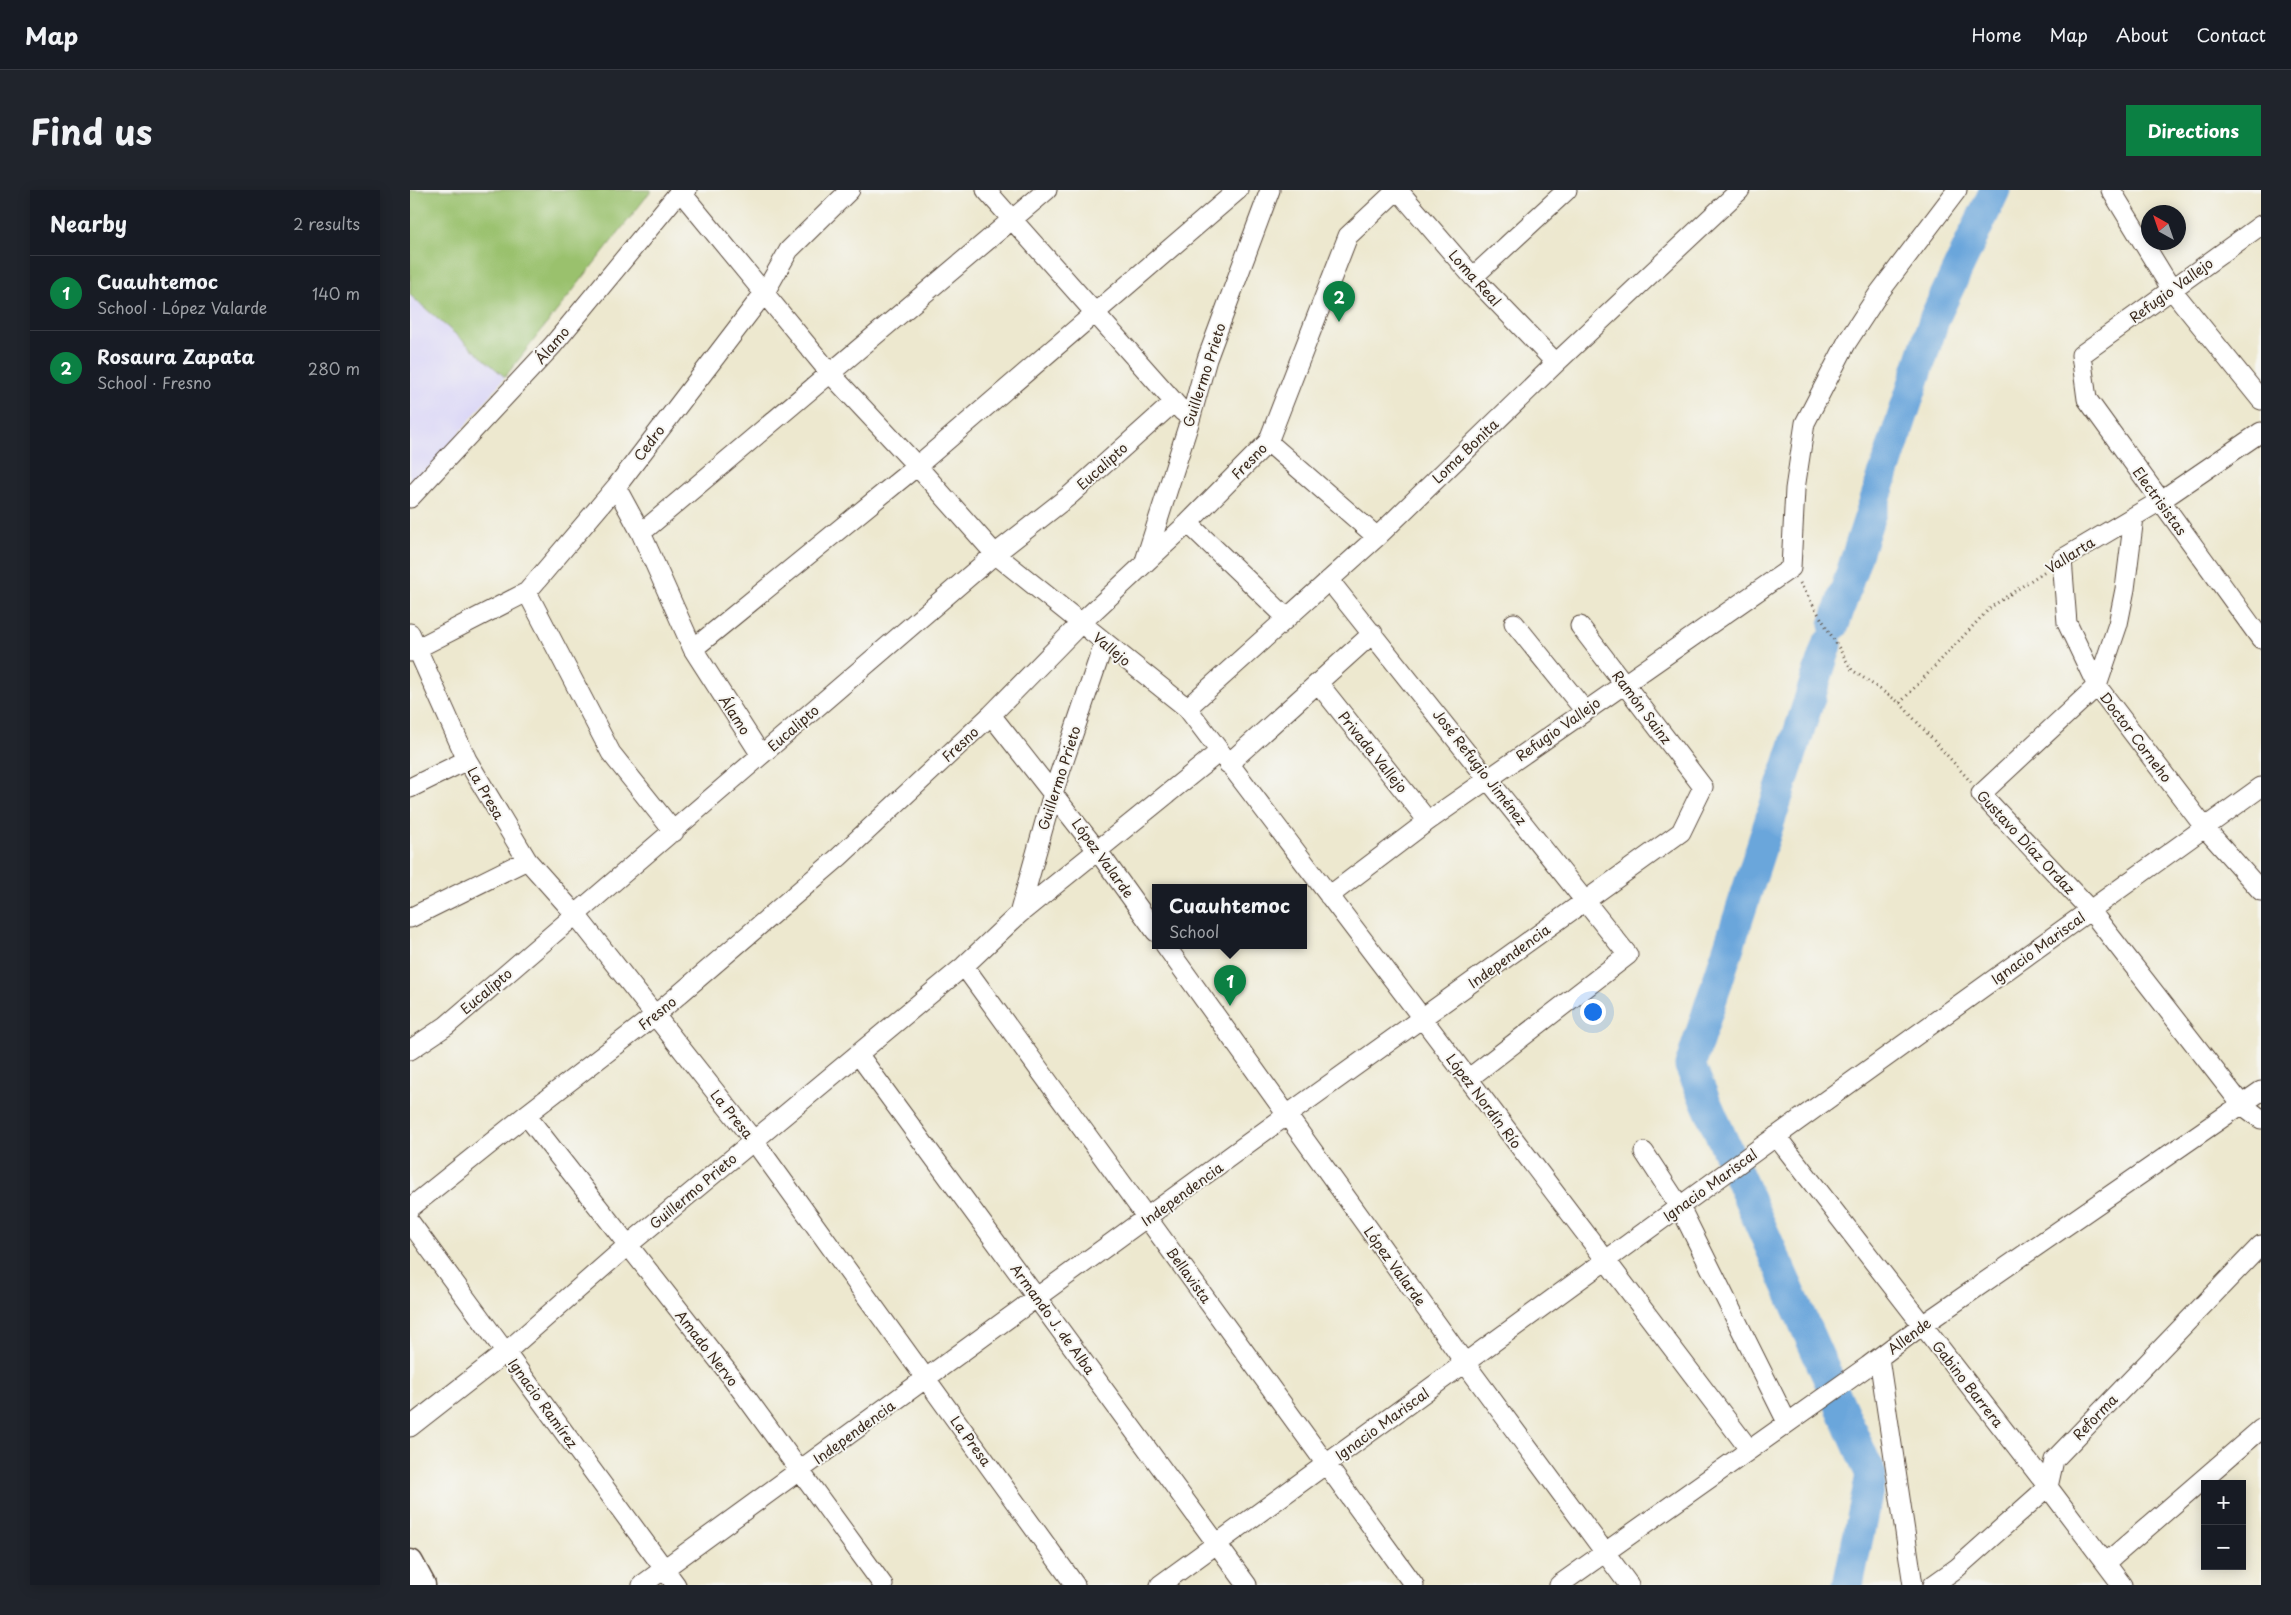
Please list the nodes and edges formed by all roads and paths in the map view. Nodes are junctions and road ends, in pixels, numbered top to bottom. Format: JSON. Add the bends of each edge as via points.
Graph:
{"nodes":[{"id":1,"x":850,"y":190,"type":"edge"},
{"id":2,"x":986,"y":190,"type":"edge"},
{"id":3,"x":1047,"y":190,"type":"edge"},
{"id":4,"x":1238,"y":190,"type":"edge"},
{"id":5,"x":1270,"y":190,"type":"edge"},
{"id":6,"x":1398,"y":190,"type":"edge"},
{"id":7,"x":1566,"y":190,"type":"edge"},
{"id":8,"x":1740,"y":190,"type":"edge"},
{"id":9,"x":1957,"y":190,"type":"edge"},
{"id":10,"x":2111,"y":190,"type":"edge"},
{"id":11,"x":684,"y":191,"type":"edge"},
{"id":12,"x":1012,"y":220,"type":"junction"},
{"id":13,"x":2261,"y":225,"type":"edge"},
{"id":14,"x":1473,"y":277,"type":"junction"},
{"id":15,"x":2172,"y":290,"type":"junction"},
{"id":16,"x":765,"y":292,"type":"junction"},
{"id":17,"x":1094,"y":312,"type":"junction"},
{"id":18,"x":2081,"y":355,"type":"joint"},
{"id":19,"x":1556,"y":363,"type":"junction"},
{"id":20,"x":830,"y":373,"type":"junction"},
{"id":21,"x":2261,"y":400,"type":"edge"},
{"id":22,"x":1174,"y":402,"type":"junction"},
{"id":23,"x":1190,"y":420,"type":"junction"},
{"id":24,"x":2261,"y":432,"type":"edge"},
{"id":25,"x":1268,"y":442,"type":"junction"},
{"id":26,"x":917,"y":466,"type":"junction"},
{"id":27,"x":616,"y":487,"type":"junction"},
{"id":28,"x":410,"y":498,"type":"edge"},
{"id":29,"x":2160,"y":501,"type":"junction"},
{"id":30,"x":2134,"y":517,"type":"junction"},
{"id":31,"x":1188,"y":523,"type":"junction"},
{"id":32,"x":641,"y":533,"type":"junction"},
{"id":33,"x":1377,"y":537,"type":"junction"},
{"id":34,"x":995,"y":554,"type":"junction"},
{"id":35,"x":2062,"y":559,"type":"junction"},
{"id":36,"x":1145,"y":562,"type":"junction"},
{"id":37,"x":1791,"y":568,"type":"junction"},
{"id":38,"x":1329,"y":580,"type":"junction"},
{"id":39,"x":527,"y":592,"type":"junction"},
{"id":40,"x":1287,"y":618,"type":"junction"},
{"id":41,"x":1082,"y":622,"type":"junction"},
{"id":42,"x":1514,"y":623,"type":"dead end"},
{"id":43,"x":1580,"y":626,"type":"dead end"},
{"id":44,"x":1373,"y":633,"type":"junction"},
{"id":45,"x":2261,"y":639,"type":"edge"},
{"id":46,"x":1104,"y":643,"type":"junction"},
{"id":47,"x":412,"y":645,"type":"edge"},
{"id":48,"x":693,"y":649,"type":"junction"},
{"id":49,"x":1318,"y":683,"type":"junction"},
{"id":50,"x":1624,"y":683,"type":"junction"},
{"id":51,"x":2097,"y":686,"type":"junction"},
{"id":52,"x":1900,"y":703,"type":"junction"},
{"id":53,"x":1187,"y":708,"type":"junction"},
{"id":54,"x":1585,"y":711,"type":"junction"},
{"id":55,"x":991,"y":716,"type":"junction"},
{"id":56,"x":761,"y":756,"type":"junction"},
{"id":57,"x":1224,"y":758,"type":"junction"},
{"id":58,"x":467,"y":760,"type":"junction"},
{"id":59,"x":1489,"y":778,"type":"junction"},
{"id":60,"x":1703,"y":787,"type":"joint"},
{"id":61,"x":2261,"y":787,"type":"edge"},
{"id":62,"x":410,"y":788,"type":"edge"},
{"id":63,"x":1053,"y":792,"type":"junction"},
{"id":64,"x":1981,"y":794,"type":"junction"},
{"id":65,"x":1428,"y":821,"type":"junction"},
{"id":66,"x":2205,"y":828,"type":"junction"},
{"id":67,"x":674,"y":832,"type":"junction"},
{"id":68,"x":1098,"y":850,"type":"junction"},
{"id":69,"x":527,"y":860,"type":"junction"},
{"id":70,"x":2261,"y":891,"type":"edge"},
{"id":71,"x":1329,"y":896,"type":"junction"},
{"id":72,"x":1585,"y":900,"type":"junction"},
{"id":73,"x":2090,"y":910,"type":"junction"},
{"id":74,"x":1019,"y":914,"type":"junction"},
{"id":75,"x":576,"y":915,"type":"junction"},
{"id":76,"x":410,"y":918,"type":"edge"},
{"id":77,"x":1152,"y":926,"type":"edge"},
{"id":78,"x":1168,"y":949,"type":"edge"},
{"id":79,"x":964,"y":966,"type":"junction"},
{"id":80,"x":654,"y":1016,"type":"junction"},
{"id":81,"x":1422,"y":1020,"type":"junction"},
{"id":82,"x":410,"y":1050,"type":"edge"},
{"id":83,"x":858,"y":1054,"type":"junction"},
{"id":84,"x":1468,"y":1079,"type":"junction"},
{"id":85,"x":2261,"y":1091,"type":"edge"},
{"id":86,"x":2241,"y":1104,"type":"junction"},
{"id":87,"x":526,"y":1115,"type":"junction"},
{"id":88,"x":1287,"y":1116,"type":"junction"},
{"id":89,"x":2261,"y":1119,"type":"edge"},
{"id":90,"x":754,"y":1141,"type":"junction"},
{"id":91,"x":1770,"y":1141,"type":"junction"},
{"id":92,"x":1644,"y":1152,"type":"dead end"},
{"id":93,"x":1684,"y":1204,"type":"junction"},
{"id":94,"x":410,"y":1208,"type":"edge"},
{"id":95,"x":1148,"y":1219,"type":"junction"},
{"id":96,"x":410,"y":1222,"type":"edge"},
{"id":97,"x":2261,"y":1245,"type":"edge"},
{"id":98,"x":627,"y":1246,"type":"junction"},
{"id":99,"x":1606,"y":1261,"type":"junction"},
{"id":100,"x":1038,"y":1298,"type":"junction"},
{"id":101,"x":1922,"y":1326,"type":"junction"},
{"id":102,"x":506,"y":1352,"type":"junction"},
{"id":103,"x":1874,"y":1362,"type":"junction"},
{"id":104,"x":1465,"y":1363,"type":"junction"},
{"id":105,"x":926,"y":1379,"type":"junction"},
{"id":106,"x":1792,"y":1419,"type":"junction"},
{"id":107,"x":410,"y":1427,"type":"edge"},
{"id":108,"x":2261,"y":1429,"type":"edge"},
{"id":109,"x":1749,"y":1449,"type":"junction"},
{"id":110,"x":1327,"y":1464,"type":"junction"},
{"id":111,"x":799,"y":1471,"type":"junction"},
{"id":112,"x":2048,"y":1487,"type":"junction"},
{"id":113,"x":1217,"y":1544,"type":"junction"},
{"id":114,"x":1605,"y":1552,"type":"junction"},
{"id":115,"x":410,"y":1563,"type":"edge"},
{"id":116,"x":2106,"y":1563,"type":"junction"},
{"id":117,"x":664,"y":1569,"type":"junction"},
{"id":118,"x":422,"y":1585,"type":"edge"},
{"id":119,"x":642,"y":1585,"type":"edge"},
{"id":120,"x":676,"y":1585,"type":"edge"},
{"id":121,"x":883,"y":1585,"type":"edge"},
{"id":122,"x":1075,"y":1585,"type":"edge"},
{"id":123,"x":1160,"y":1585,"type":"edge"},
{"id":124,"x":1247,"y":1585,"type":"edge"},
{"id":125,"x":1414,"y":1585,"type":"edge"},
{"id":126,"x":1559,"y":1585,"type":"edge"},
{"id":127,"x":1629,"y":1585,"type":"edge"},
{"id":128,"x":1913,"y":1585,"type":"edge"},
{"id":129,"x":1933,"y":1585,"type":"edge"},
{"id":130,"x":2122,"y":1585,"type":"edge"}],
"edges":[{"from":1,"to":16,"type":"street","name":"Cedro","via":[[789,250]]},
{"from":2,"to":12,"type":"street"},
{"from":3,"to":12,"type":"street"},
{"from":4,"to":17,"type":"street"},
{"from":5,"to":23,"type":"street","name":"Guillermo Prieto","via":[[1207,359]]},
{"from":6,"to":14,"type":"street","name":"Loma Real"},
{"from":6,"to":25,"type":"street","name":"Fresno","via":[[1348,236]]},
{"from":7,"to":14,"type":"street"},
{"from":8,"to":19,"type":"street","name":"Loma Bonita"},
{"from":9,"to":37,"type":"street","via":[[1879,293],[1847,342],[1806,423],[1795,489]]},
{"from":10,"to":15,"type":"street"},
{"from":11,"to":16,"type":"street","name":"Vallejo"},
{"from":11,"to":28,"type":"street","name":"Álamo","via":[[552,346]]},
{"from":12,"to":17,"type":"street"},
{"from":12,"to":20,"type":"street"},
{"from":13,"to":15,"type":"street","name":"Refugio Vallejo"},
{"from":14,"to":19,"type":"street","name":"Loma Real"},
{"from":15,"to":18,"type":"street","name":"Refugio Vallejo"},
{"from":15,"to":21,"type":"street"},
{"from":16,"to":20,"type":"street","name":"Vallejo"},
{"from":16,"to":27,"type":"street","name":"Cedro"},
{"from":17,"to":22,"type":"street"},
{"from":17,"to":26,"type":"street"},
{"from":18,"to":29,"type":"street","name":"Electrisistas","via":[[2088,400]]},
{"from":19,"to":33,"type":"street","name":"Loma Bonita"},
{"from":20,"to":26,"type":"street","name":"Vallejo"},
{"from":20,"to":32,"type":"street"},
{"from":22,"to":23,"type":"street"},
{"from":22,"to":34,"type":"street","name":"Eucalipto","via":[[1069,496]]},
{"from":23,"to":36,"type":"street","name":"Guillermo Prieto"},
{"from":24,"to":29,"type":"street","name":"Vallarta"},
{"from":25,"to":31,"type":"street","name":"Fresno"},
{"from":25,"to":33,"type":"street"},
{"from":26,"to":34,"type":"street","name":"Vallejo"},
{"from":26,"to":48,"type":"street"},
{"from":27,"to":32,"type":"street","name":"Álamo"},
{"from":27,"to":39,"type":"street","name":"Cedro"},
{"from":29,"to":30,"type":"street","name":"Vallarta"},
{"from":29,"to":45,"type":"street","name":"Electrisistas"},
{"from":30,"to":35,"type":"street","name":"Vallarta"},
{"from":30,"to":51,"type":"street","via":[[2118,624]]},
{"from":31,"to":36,"type":"street","name":"Fresno"},
{"from":31,"to":40,"type":"street"},
{"from":32,"to":48,"type":"street","name":"Álamo"},
{"from":33,"to":38,"type":"street","name":"Loma Bonita"},
{"from":34,"to":41,"type":"street","name":"Vallejo"},
{"from":34,"to":56,"type":"street","name":"Eucalipto"},
{"from":35,"to":51,"type":"street","name":"Doctor Corneho","via":[[2067,624]]},
{"from":35,"to":52,"type":"path","name":"Vallarta","via":[[1991,607]]},
{"from":36,"to":41,"type":"street","name":"Fresno"},
{"from":37,"to":50,"type":"street","name":"Refugio Vallejo"},
{"from":37,"to":52,"type":"path","name":"Gustavo Díaz Ordaz","via":[[1852,670]]},
{"from":38,"to":40,"type":"street","name":"Loma Bonita"},
{"from":38,"to":44,"type":"street","name":"José Refugio Jiménez"},
{"from":39,"to":47,"type":"street","name":"Cedro"},
{"from":39,"to":67,"type":"street","via":[[611,753]]},
{"from":40,"to":53,"type":"street","name":"Loma Bonita"},
{"from":41,"to":46,"type":"street","name":"Vallejo"},
{"from":41,"to":55,"type":"street","name":"Fresno"},
{"from":42,"to":54,"type":"street"},
{"from":43,"to":50,"type":"street","name":"Ramón Sainz"},
{"from":44,"to":49,"type":"street","name":"Guillermo Prieto"},
{"from":44,"to":59,"type":"street","name":"José Refugio Jiménez"},
{"from":46,"to":53,"type":"street","name":"Vallejo"},
{"from":46,"to":63,"type":"street","name":"Guillermo Prieto"},
{"from":47,"to":58,"type":"street","name":"La Presa"},
{"from":48,"to":56,"type":"street","name":"Álamo"},
{"from":49,"to":57,"type":"street","name":"Guillermo Prieto"},
{"from":49,"to":65,"type":"street","name":"Privada Vallejo"},
{"from":50,"to":54,"type":"street","name":"Refugio Vallejo"},
{"from":50,"to":60,"type":"street","name":"Ramón Sainz"},
{"from":51,"to":64,"type":"street"},
{"from":51,"to":66,"type":"street","name":"Doctor Corneho"},
{"from":52,"to":64,"type":"path","name":"Gustavo Díaz Ordaz"},
{"from":53,"to":57,"type":"street","name":"Vallejo"},
{"from":54,"to":59,"type":"street","name":"Refugio Vallejo"},
{"from":55,"to":63,"type":"street","name":"López Valarde"},
{"from":55,"to":80,"type":"street","name":"Fresno","via":[[839,857]]},
{"from":56,"to":67,"type":"street","name":"Eucalipto"},
{"from":57,"to":68,"type":"street","name":"Guillermo Prieto"},
{"from":57,"to":71,"type":"street","name":"López Nordín Río"},
{"from":58,"to":62,"type":"street"},
{"from":58,"to":69,"type":"street","name":"La Presa"},
{"from":59,"to":65,"type":"street","name":"Refugio Vallejo"},
{"from":59,"to":72,"type":"street","name":"José Refugio Jiménez"},
{"from":60,"to":72,"type":"street","name":"Independencia","via":[[1681,832]]},
{"from":61,"to":66,"type":"street","name":"Ignacio Mariscal"},
{"from":63,"to":68,"type":"street","name":"López Valarde"},
{"from":63,"to":74,"type":"street","name":"Guillermo Prieto"},
{"from":64,"to":73,"type":"street","name":"Gustavo Díaz Ordaz"},
{"from":65,"to":71,"type":"street","name":"Refugio Vallejo"},
{"from":66,"to":70,"type":"street","name":"Doctor Corneho"},
{"from":66,"to":73,"type":"street","name":"Ignacio Mariscal"},
{"from":67,"to":75,"type":"street","name":"Eucalipto"},
{"from":68,"to":74,"type":"street","name":"Guillermo Prieto"},
{"from":68,"to":77,"type":"street","name":"López Valarde"},
{"from":69,"to":75,"type":"street","name":"La Presa"},
{"from":69,"to":76,"type":"street"},
{"from":71,"to":81,"type":"street","name":"López Nordín Río"},
{"from":72,"to":81,"type":"street","name":"Independencia"},
{"from":72,"to":84,"type":"street","name":"José Refugio Jiménez","via":[[1628,955]]},
{"from":73,"to":86,"type":"street","name":"Gustavo Díaz Ordaz"},
{"from":73,"to":91,"type":"street","name":"Ignacio Mariscal"},
{"from":74,"to":79,"type":"street","name":"Guillermo Prieto"},
{"from":75,"to":80,"type":"street","name":"La Presa"},
{"from":75,"to":82,"type":"street","name":"Eucalipto","via":[[446,1026]]},
{"from":78,"to":88,"type":"street","name":"López Valarde"},
{"from":79,"to":83,"type":"street","name":"Guillermo Prieto"},
{"from":79,"to":95,"type":"street","name":"Bellavista"},
{"from":80,"to":87,"type":"street","name":"Fresno"},
{"from":80,"to":90,"type":"street","name":"La Presa"},
{"from":81,"to":84,"type":"street","name":"López Nordín Río"},
{"from":81,"to":88,"type":"street","name":"Independencia"},
{"from":83,"to":90,"type":"street","name":"Guillermo Prieto"},
{"from":83,"to":100,"type":"street","name":"Armando J. de Alba"},
{"from":84,"to":99,"type":"street","name":"López Nordín Río"},
{"from":85,"to":86,"type":"street","name":"Allende"},
{"from":86,"to":89,"type":"street","name":"Gustavo Díaz Ordaz"},
{"from":86,"to":101,"type":"street","name":"Allende"},
{"from":87,"to":94,"type":"street","name":"Fresno"},
{"from":87,"to":98,"type":"street","name":"Amado Nervo"},
{"from":88,"to":95,"type":"street","name":"Independencia"},
{"from":88,"to":104,"type":"street","name":"López Valarde"},
{"from":90,"to":98,"type":"street","name":"Guillermo Prieto"},
{"from":90,"to":105,"type":"street","name":"La Presa"},
{"from":91,"to":93,"type":"street","name":"Ignacio Mariscal"},
{"from":91,"to":101,"type":"street","name":"Gabino Barrera"},
{"from":92,"to":93,"type":"street"},
{"from":93,"to":99,"type":"street","name":"Ignacio Mariscal"},
{"from":93,"to":106,"type":"street"},
{"from":95,"to":100,"type":"street","name":"Independencia"},
{"from":95,"to":110,"type":"street","name":"Bellavista"},
{"from":96,"to":102,"type":"street","name":"Ignacio Ramírez"},
{"from":97,"to":112,"type":"street","name":"Reforma","via":[[2054,1460]]},
{"from":98,"to":102,"type":"street","name":"Guillermo Prieto"},
{"from":98,"to":111,"type":"street","name":"Amado Nervo","via":[[730,1375]]},
{"from":99,"to":104,"type":"street","name":"Ignacio Mariscal"},
{"from":99,"to":109,"type":"street","name":"López Nordín Río"},
{"from":100,"to":105,"type":"street","name":"Independencia"},
{"from":100,"to":113,"type":"street","name":"Armando J. de Alba"},
{"from":101,"to":103,"type":"street","name":"Allende"},
{"from":101,"to":112,"type":"street","name":"Gabino Barrera"},
{"from":102,"to":107,"type":"street","name":"Guillermo Prieto"},
{"from":102,"to":117,"type":"street","name":"Ignacio Ramírez"},
{"from":103,"to":106,"type":"street","name":"Allende"},
{"from":103,"to":128,"type":"street"},
{"from":104,"to":110,"type":"street","name":"Ignacio Mariscal"},
{"from":104,"to":114,"type":"street","name":"López Valarde"},
{"from":105,"to":111,"type":"street","name":"Independencia"},
{"from":105,"to":122,"type":"street","name":"La Presa"},
{"from":106,"to":109,"type":"street","name":"Allende"},
{"from":108,"to":116,"type":"street"},
{"from":109,"to":114,"type":"street","name":"Allende"},
{"from":110,"to":113,"type":"street","name":"Ignacio Mariscal"},
{"from":110,"to":125,"type":"street","name":"Bellavista"},
{"from":111,"to":117,"type":"street","name":"Independencia"},
{"from":111,"to":121,"type":"street","name":"Amado Nervo"},
{"from":112,"to":116,"type":"street","name":"Gabino Barrera"},
{"from":112,"to":129,"type":"street","via":[[1957,1568]]},
{"from":113,"to":123,"type":"street","name":"Ignacio Mariscal"},
{"from":113,"to":124,"type":"street","name":"Armando J. de Alba"},
{"from":114,"to":126,"type":"street","name":"Allende"},
{"from":114,"to":127,"type":"street","name":"López Valarde"},
{"from":115,"to":118,"type":"main road"},
{"from":116,"to":130,"type":"street","name":"Gabino Barrera"},
{"from":117,"to":119,"type":"street","name":"Independencia"},
{"from":117,"to":120,"type":"street","name":"Ignacio Ramírez"}]}
